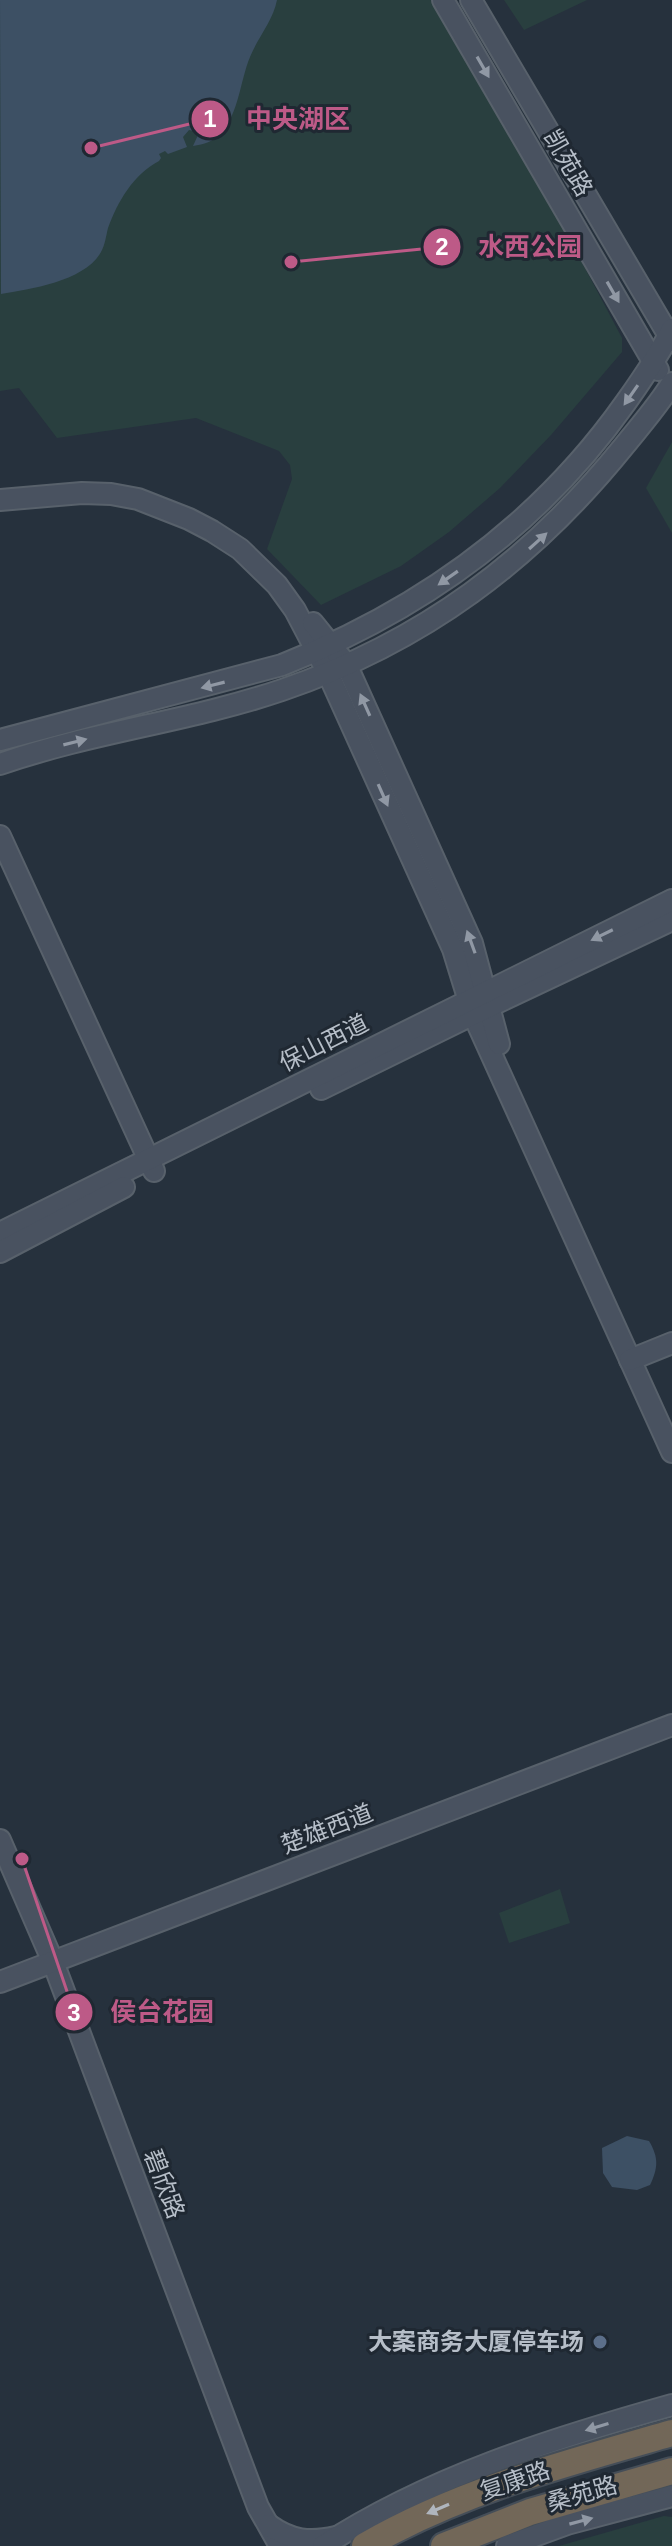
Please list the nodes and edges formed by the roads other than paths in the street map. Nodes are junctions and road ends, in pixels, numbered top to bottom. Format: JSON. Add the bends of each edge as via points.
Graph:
{"nodes":[{"id":1,"x":443,"y":0,"type":"edge"},
{"id":2,"x":471,"y":0,"type":"edge"},
{"id":3,"x":671,"y":336,"type":"edge"},
{"id":4,"x":654,"y":363,"type":"junction"},
{"id":5,"x":671,"y":389,"type":"edge"},
{"id":6,"x":0,"y":494,"type":"edge"},
{"id":7,"x":0,"y":500,"type":"edge"},
{"id":8,"x":323,"y":648,"type":"junction"},
{"id":9,"x":337,"y":668,"type":"junction"},
{"id":10,"x":0,"y":740,"type":"edge"},
{"id":11,"x":0,"y":764,"type":"edge"},
{"id":12,"x":0,"y":836,"type":"edge"},
{"id":13,"x":672,"y":900,"type":"edge"},
{"id":14,"x":672,"y":920,"type":"edge"},
{"id":15,"x":478,"y":1003,"type":"junction"},
{"id":16,"x":151,"y":1166,"type":"junction"},
{"id":17,"x":0,"y":1233,"type":"edge"},
{"id":18,"x":0,"y":1252,"type":"edge"},
{"id":19,"x":672,"y":1343,"type":"edge"},
{"id":20,"x":635,"y":1358,"type":"junction"},
{"id":21,"x":672,"y":1427,"type":"edge"},
{"id":22,"x":672,"y":1452,"type":"edge"},
{"id":23,"x":672,"y":1725,"type":"edge"},
{"id":24,"x":0,"y":1840,"type":"edge"},
{"id":25,"x":0,"y":1864,"type":"edge"},
{"id":26,"x":48,"y":1964,"type":"junction"},
{"id":27,"x":0,"y":1982,"type":"edge"},
{"id":28,"x":672,"y":2405,"type":"edge"},
{"id":29,"x":672,"y":2433,"type":"edge"},
{"id":30,"x":672,"y":2471,"type":"edge"},
{"id":31,"x":672,"y":2496,"type":"edge"},
{"id":32,"x":267,"y":2523,"type":"junction"},
{"id":33,"x":330,"y":2542,"type":"edge"},
{"id":34,"x":266,"y":2546,"type":"edge"},
{"id":35,"x":280,"y":2546,"type":"edge"},
{"id":36,"x":365,"y":2546,"type":"edge"},
{"id":37,"x":444,"y":2546,"type":"edge"},
{"id":38,"x":507,"y":2546,"type":"edge"}],
"edges":[{"from":1,"to":4,"type":"street","name":"凯苑路","one_way":true},
{"from":2,"to":3,"type":"street","name":"凯苑路"},
{"from":3,"to":4,"type":"street"},
{"from":4,"to":5,"type":"street","name":"凯苑路"},
{"from":4,"to":8,"type":"street","one_way":true,"via":[[579,462],[510,531],[413,601]]},
{"from":9,"to":5,"type":"street","one_way":true,"via":[[452,608],[540,540]]},
{"from":6,"to":8,"type":"street","via":[[90,486],[134,492],[180,507],[253,552],[291,591]]},
{"from":7,"to":8,"type":"street","via":[[111,494],[189,519],[240,549],[277,585]]},
{"from":8,"to":9,"type":"street"},
{"from":8,"to":10,"type":"street","one_way":true,"via":[[240,678]]},
{"from":11,"to":9,"type":"street","one_way":true,"via":[[235,704]]},
{"from":9,"to":15,"type":"street"},
{"from":12,"to":16,"type":"street"},
{"from":13,"to":15,"type":"street","name":"保山西道","one_way":true},
{"from":14,"to":15,"type":"street","name":"保山西道"},
{"from":15,"to":16,"type":"street","name":"保山西道"},
{"from":15,"to":20,"type":"street"},
{"from":16,"to":17,"type":"street","name":"保山西道"},
{"from":16,"to":18,"type":"street","name":"保山西道"},
{"from":19,"to":20,"type":"street"},
{"from":20,"to":21,"type":"street"},
{"from":20,"to":22,"type":"street"},
{"from":23,"to":26,"type":"street","name":"楚雄西道"},
{"from":24,"to":26,"type":"street","name":"碧欣路"},
{"from":25,"to":26,"type":"street","name":"碧欣路"},
{"from":26,"to":27,"type":"street","name":"楚雄西道"},
{"from":26,"to":32,"type":"street","name":"碧欣路"},
{"from":26,"to":34,"type":"street","name":"碧欣路"},
{"from":28,"to":33,"type":"street","one_way":true,"via":[[492,2462],[406,2499]]},
{"from":29,"to":36,"type":"highway","name":"复康路","one_way":true,"via":[[472,2495]]},
{"from":30,"to":37,"type":"highway","name":"复康路","via":[[530,2512]]},
{"from":38,"to":31,"type":"street","name":"桑苑路","one_way":true},
{"from":32,"to":33,"type":"street","via":[[304,2541]]},
{"from":32,"to":35,"type":"street","name":"碧欣路"}]}
